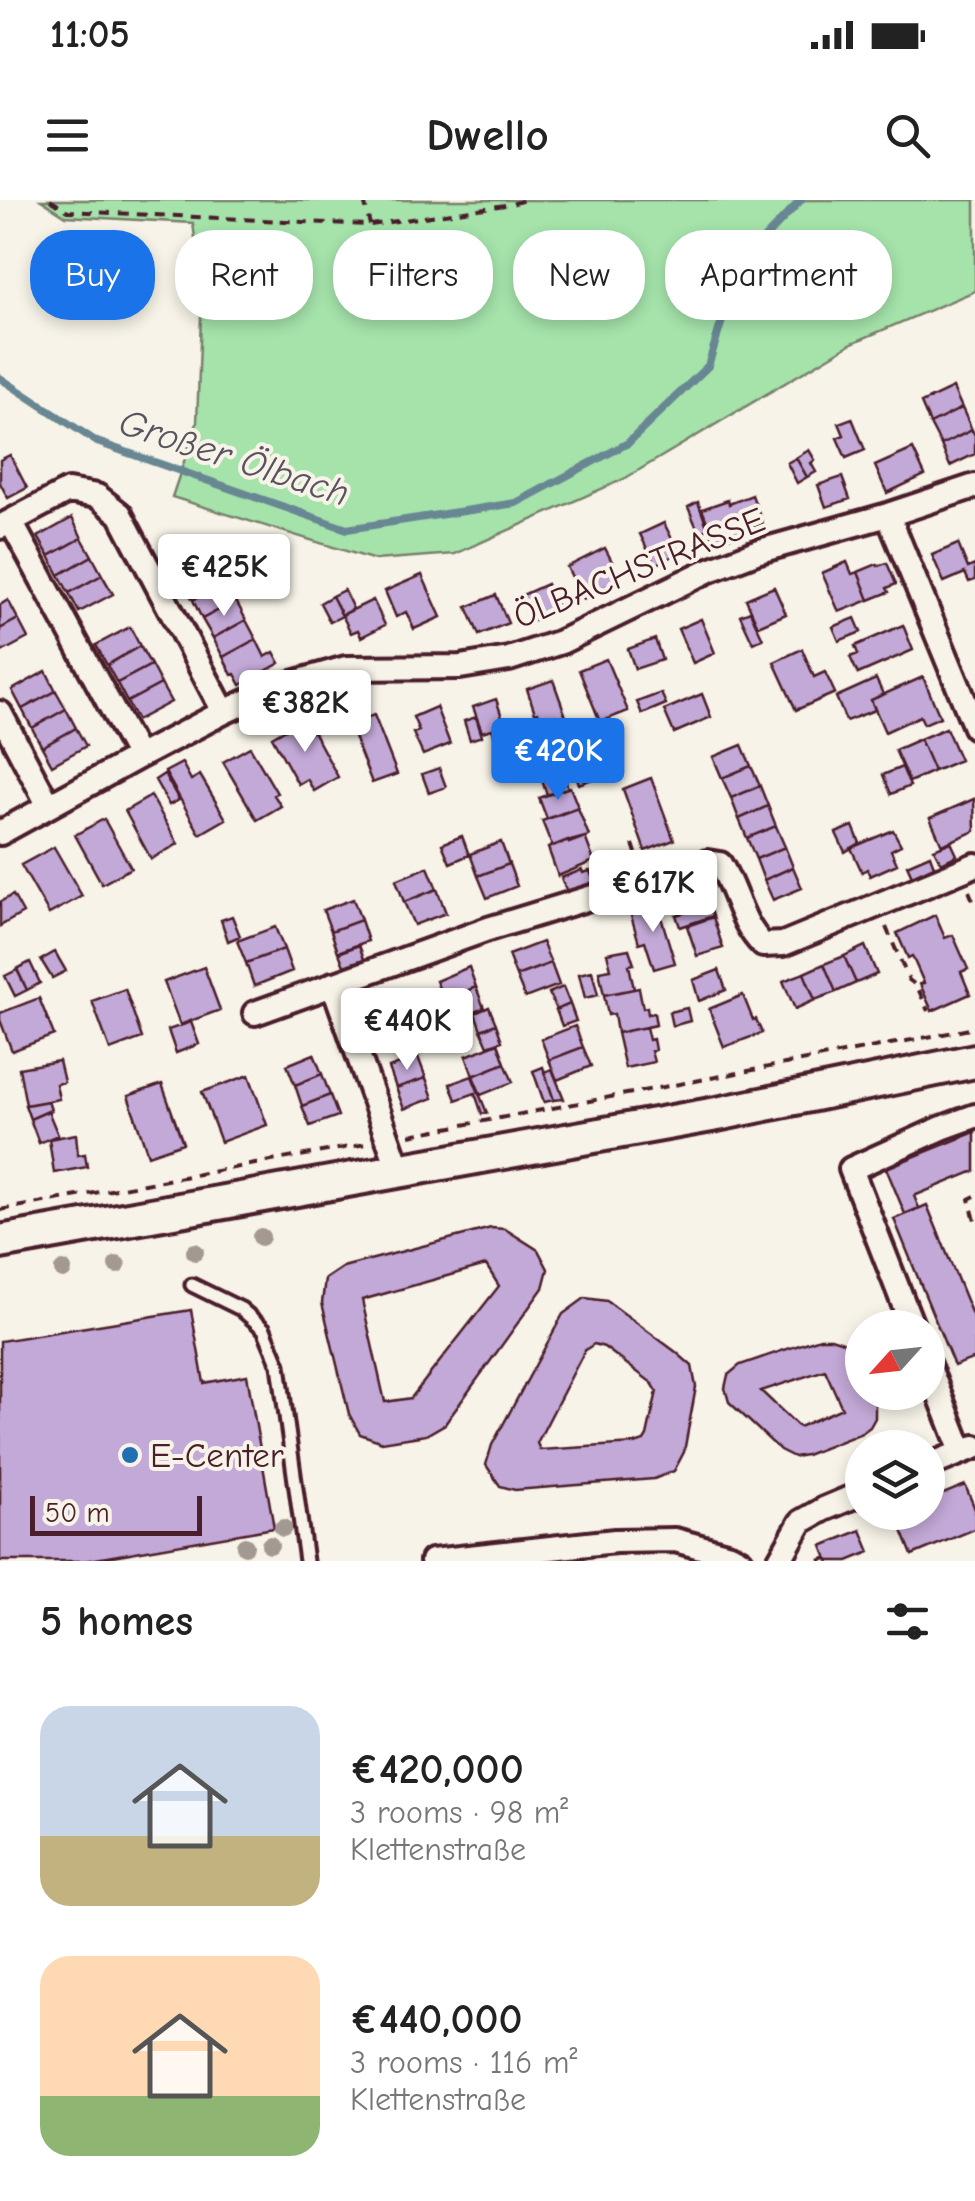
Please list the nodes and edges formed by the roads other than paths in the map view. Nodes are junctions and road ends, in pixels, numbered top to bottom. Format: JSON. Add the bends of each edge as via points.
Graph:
{"nodes":[{"id":1,"x":975,"y":486,"type":"edge"},
{"id":2,"x":888,"y":515,"type":"junction"},
{"id":3,"x":6,"y":525,"type":"edge"},
{"id":4,"x":224,"y":712,"type":"junction"},
{"id":5,"x":0,"y":713,"type":"edge"},
{"id":6,"x":975,"y":727,"type":"edge"},
{"id":7,"x":138,"y":757,"type":"junction"},
{"id":8,"x":49,"y":806,"type":"junction"},
{"id":9,"x":0,"y":833,"type":"edge"},
{"id":10,"x":975,"y":865,"type":"edge"},
{"id":11,"x":333,"y":984,"type":"junction"},
{"id":12,"x":255,"y":1013,"type":"dead end"},
{"id":13,"x":975,"y":1061,"type":"edge"},
{"id":14,"x":975,"y":1116,"type":"edge"},
{"id":15,"x":394,"y":1155,"type":"junction"},
{"id":16,"x":0,"y":1242,"type":"edge"},
{"id":17,"x":192,"y":1285,"type":"dead end"},
{"id":18,"x":906,"y":1310,"type":"edge"},
{"id":19,"x":945,"y":1401,"type":"edge"},
{"id":20,"x":968,"y":1449,"type":"edge"},
{"id":21,"x":845,"y":1500,"type":"edge"},
{"id":22,"x":596,"y":1552,"type":"edge"},
{"id":23,"x":562,"y":1554,"type":"edge"},
{"id":24,"x":306,"y":1561,"type":"edge"},
{"id":25,"x":432,"y":1561,"type":"edge"},
{"id":26,"x":741,"y":1561,"type":"edge"},
{"id":27,"x":779,"y":1561,"type":"edge"}],
"edges":[{"from":1,"to":2,"type":"street","name":"ÖLBACHSTRASSE"},
{"from":2,"to":4,"type":"street","name":"ÖLBACHSTRASSE","via":[[756,552],[560,642],[509,658],[460,667],[346,668]]},
{"from":2,"to":6,"type":"street"},
{"from":3,"to":4,"type":"street","via":[[68,492],[97,496],[120,514]]},
{"from":3,"to":7,"type":"street"},
{"from":4,"to":7,"type":"street","name":"ÖLBACHSTRASSE"},
{"from":5,"to":8,"type":"street"},
{"from":7,"to":8,"type":"street","name":"ÖLBACHSTRASSE"},
{"from":8,"to":9,"type":"street","name":"ÖLBACHSTRASSE"},
{"from":10,"to":11,"type":"street","via":[[764,946],[750,932],[720,864],[707,862]]},
{"from":11,"to":12,"type":"street"},
{"from":11,"to":15,"type":"street"},
{"from":13,"to":15,"type":"main road","via":[[718,1114]]},
{"from":14,"to":18,"type":"street","via":[[851,1169]]},
{"from":15,"to":16,"type":"main road"},
{"from":17,"to":24,"type":"lane","via":[[241,1309],[264,1329],[279,1365]]},
{"from":19,"to":20,"type":"street"},
{"from":21,"to":27,"type":"street","via":[[801,1522]]},
{"from":22,"to":23,"type":"street"},
{"from":22,"to":26,"type":"street","via":[[675,1540]]},
{"from":23,"to":25,"type":"street"}]}
